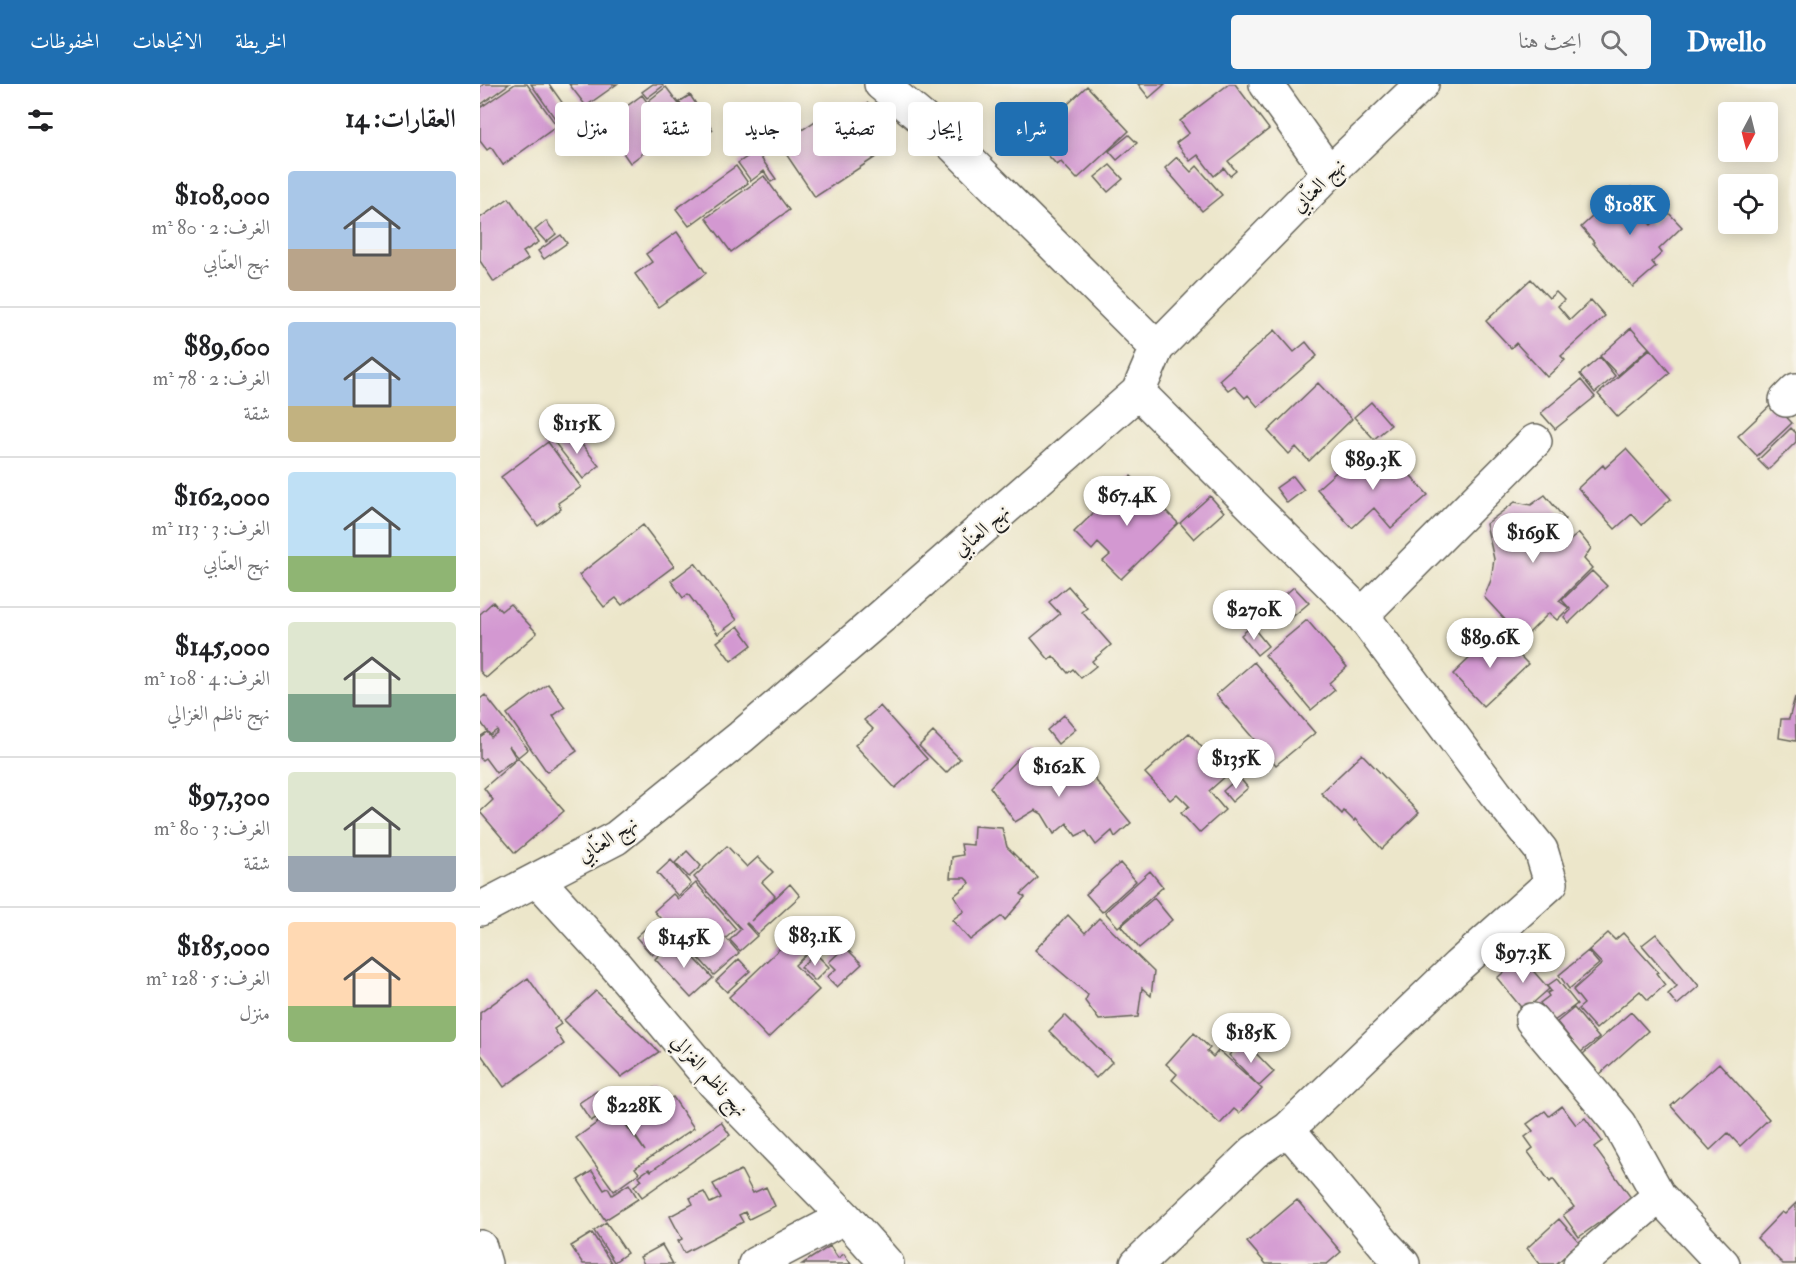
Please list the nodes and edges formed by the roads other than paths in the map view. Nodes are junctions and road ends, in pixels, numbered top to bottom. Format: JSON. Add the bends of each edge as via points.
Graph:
{"nodes":[{"id":1,"x":881,"y":84,"type":"edge"},
{"id":2,"x":1266,"y":84,"type":"edge"},
{"id":3,"x":1422,"y":84,"type":"edge"},
{"id":4,"x":1329,"y":173,"type":"junction"},
{"id":5,"x":1157,"y":348,"type":"junction"},
{"id":6,"x":1138,"y":392,"type":"junction"},
{"id":7,"x":1535,"y":441,"type":"dead end"},
{"id":8,"x":1362,"y":615,"type":"junction"},
{"id":9,"x":538,"y":880,"type":"junction"},
{"id":10,"x":480,"y":909,"type":"edge"},
{"id":11,"x":1532,"y":1020,"type":"dead end"},
{"id":12,"x":1288,"y":1129,"type":"junction"},
{"id":13,"x":1659,"y":1196,"type":"junction"},
{"id":14,"x":845,"y":1217,"type":"junction"},
{"id":15,"x":480,"y":1247,"type":"edge"},
{"id":16,"x":485,"y":1264,"type":"edge"},
{"id":17,"x":756,"y":1264,"type":"edge"},
{"id":18,"x":887,"y":1264,"type":"edge"},
{"id":19,"x":1137,"y":1264,"type":"edge"},
{"id":20,"x":1403,"y":1264,"type":"edge"},
{"id":21,"x":1580,"y":1264,"type":"edge"},
{"id":22,"x":1723,"y":1264,"type":"edge"}],
"edges":[{"from":1,"to":5,"type":"street","via":[[945,137]]},
{"from":2,"to":4,"type":"street"},
{"from":3,"to":4,"type":"street","name":"نهج العنّابي"},
{"from":4,"to":5,"type":"street","name":"نهج العنّابي"},
{"from":5,"to":6,"type":"street","name":"نهج العنّابي"},
{"from":6,"to":8,"type":"street"},
{"from":6,"to":9,"type":"street","name":"نهج العنّابي","via":[[723,752],[616,838]]},
{"from":7,"to":8,"type":"street"},
{"from":8,"to":12,"type":"street","via":[[1541,850],[1551,883]]},
{"from":9,"to":10,"type":"street","name":"نهج العنّابي"},
{"from":9,"to":14,"type":"street","name":"نهج ناظم الغزالي","via":[[714,1083]]},
{"from":11,"to":13,"type":"street","via":[[1619,1124]]},
{"from":12,"to":19,"type":"street","via":[[1254,1152]]},
{"from":12,"to":20,"type":"street"},
{"from":13,"to":21,"type":"street"},
{"from":13,"to":22,"type":"street"},
{"from":14,"to":17,"type":"street"},
{"from":14,"to":18,"type":"street","name":"نهج ناظم الغزالي"},
{"from":15,"to":16,"type":"street"}]}
